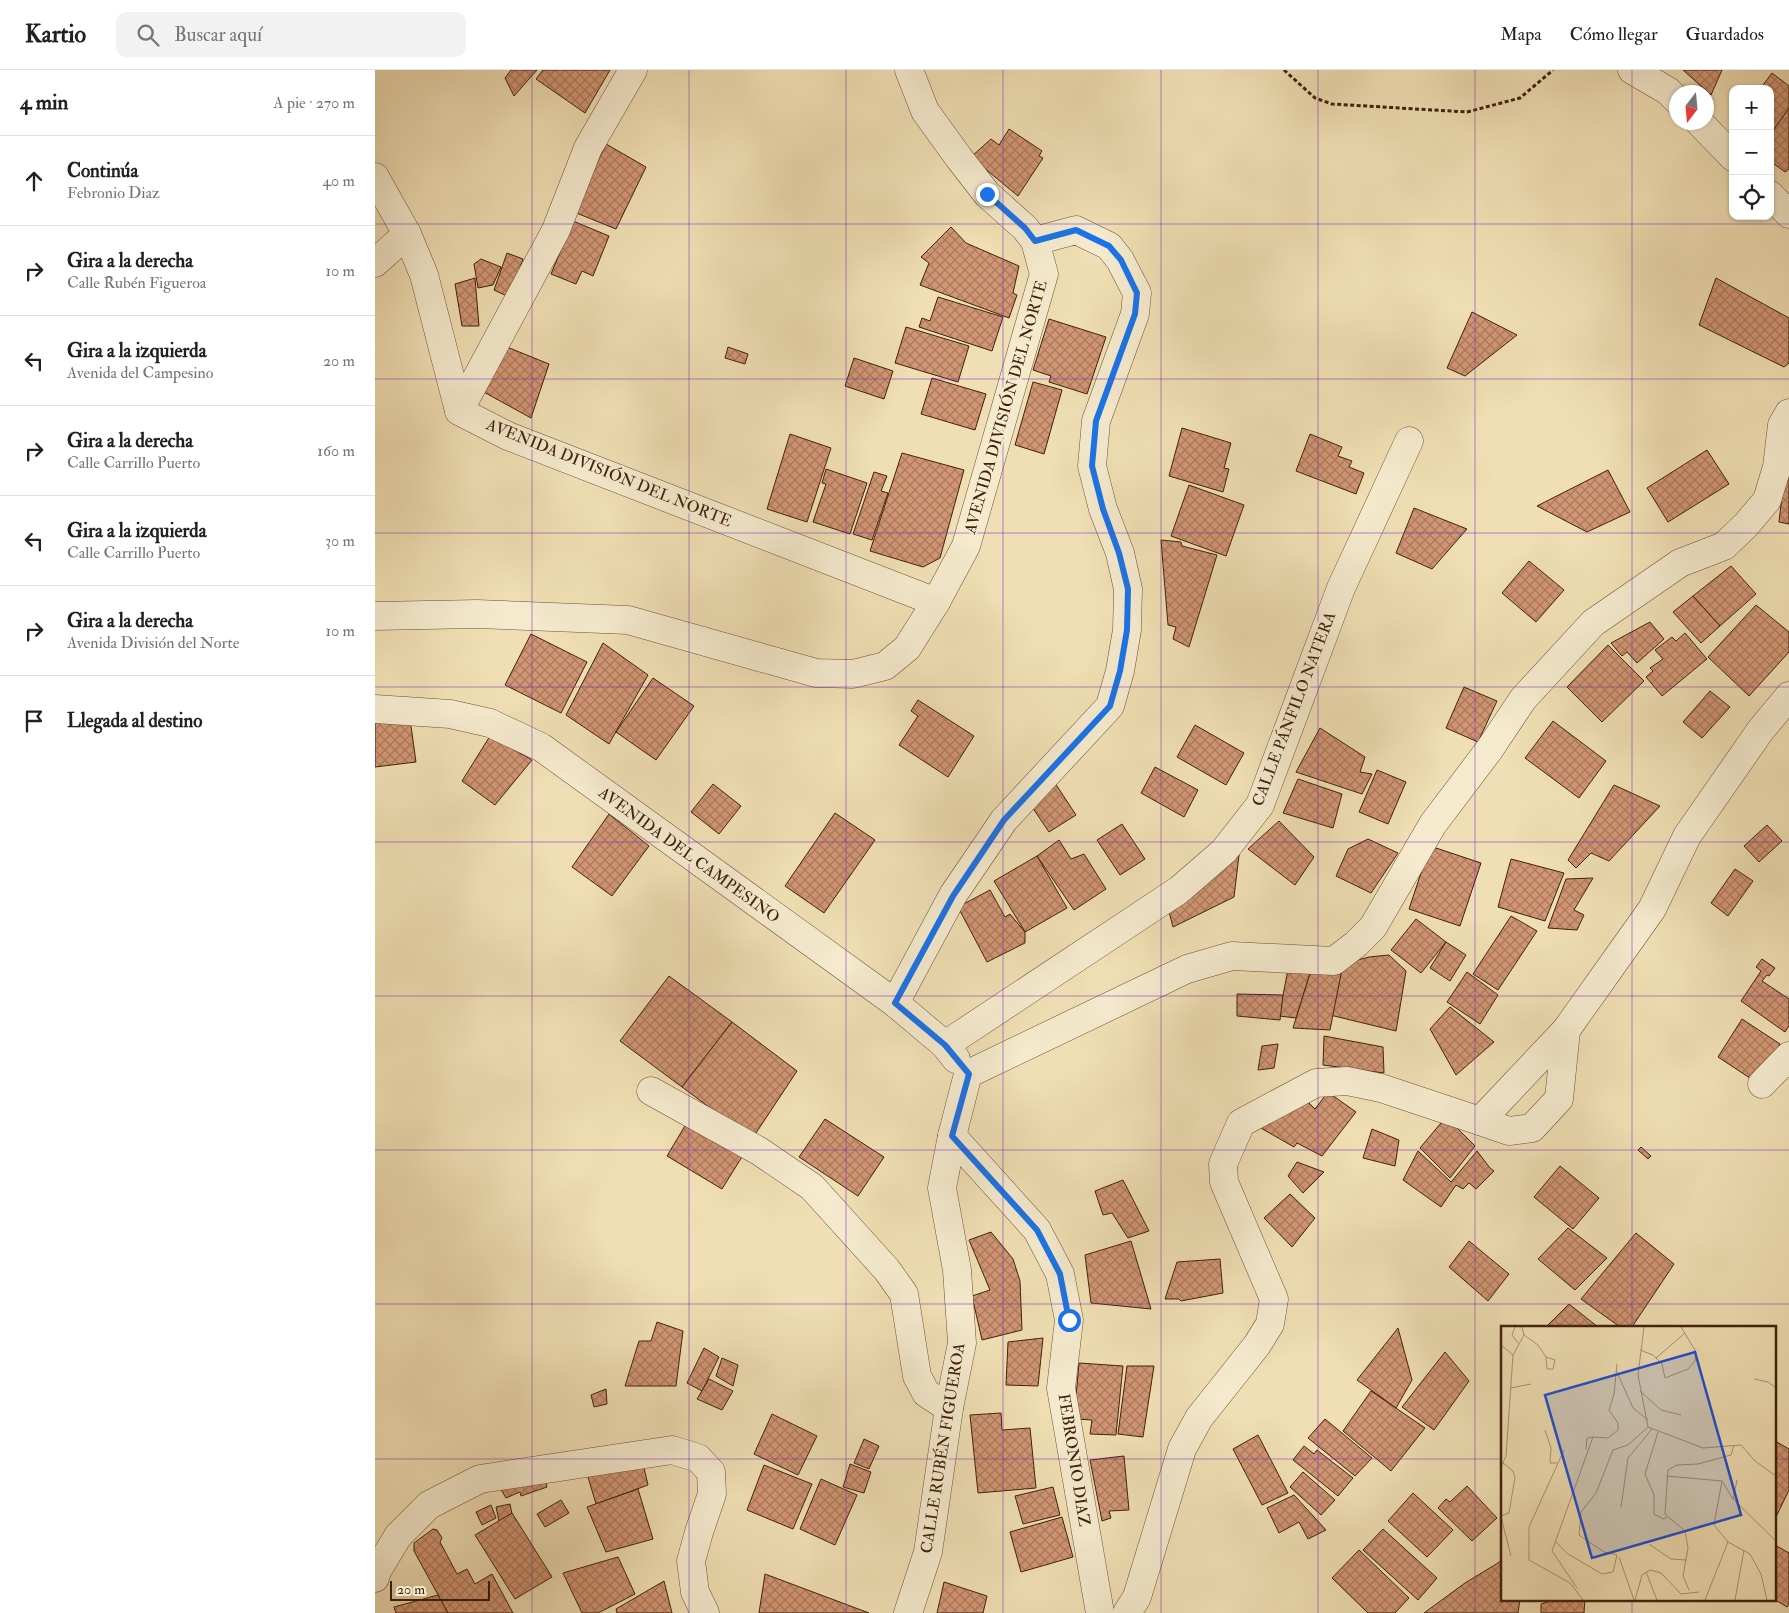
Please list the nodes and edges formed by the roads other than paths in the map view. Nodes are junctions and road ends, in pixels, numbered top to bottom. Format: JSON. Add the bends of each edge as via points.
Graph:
{"nodes":[{"id":1,"x":633,"y":70,"type":"edge"},
{"id":2,"x":909,"y":70,"type":"edge"},
{"id":3,"x":1632,"y":70,"type":"edge"},
{"id":4,"x":1669,"y":92,"type":"edge"},
{"id":5,"x":1707,"y":130,"type":"edge"},
{"id":6,"x":1729,"y":153,"type":"edge"},
{"id":7,"x":375,"y":178,"type":"edge"},
{"id":8,"x":1774,"y":199,"type":"edge"},
{"id":9,"x":1789,"y":214,"type":"edge"},
{"id":10,"x":407,"y":234,"type":"junction"},
{"id":11,"x":1035,"y":241,"type":"junction"},
{"id":12,"x":375,"y":263,"type":"edge"},
{"id":13,"x":459,"y":411,"type":"junction"},
{"id":14,"x":1789,"y":413,"type":"edge"},
{"id":15,"x":1409,"y":441,"type":"dead end"},
{"id":16,"x":936,"y":602,"type":"junction"},
{"id":17,"x":375,"y":616,"type":"edge"},
{"id":18,"x":1789,"y":696,"type":"edge"},
{"id":19,"x":375,"y":710,"type":"edge"},
{"id":20,"x":895,"y":1003,"type":"junction"},
{"id":21,"x":1566,"y":1030,"type":"junction"},
{"id":22,"x":945,"y":1045,"type":"junction"},
{"id":23,"x":1789,"y":1056,"type":"edge"},
{"id":24,"x":969,"y":1074,"type":"junction"},
{"id":25,"x":1762,"y":1084,"type":"dead end"},
{"id":26,"x":651,"y":1091,"type":"dead end"},
{"id":27,"x":1479,"y":1121,"type":"junction"},
{"id":28,"x":952,"y":1136,"type":"junction"},
{"id":29,"x":949,"y":1408,"type":"junction"},
{"id":30,"x":375,"y":1578,"type":"edge"},
{"id":31,"x":705,"y":1613,"type":"edge"},
{"id":32,"x":908,"y":1613,"type":"edge"},
{"id":33,"x":1100,"y":1613,"type":"edge"},
{"id":34,"x":1127,"y":1613,"type":"edge"}],
"edges":[{"from":1,"to":13,"type":"street","via":[[588,148],[556,230]]},
{"from":2,"to":11,"type":"street","name":"AVENIDA DIVISIÓN DEL NORTE","via":[[925,111],[959,158],[987,194]]},
{"from":3,"to":4,"type":"street"},
{"from":5,"to":6,"type":"street"},
{"from":7,"to":10,"type":"street"},
{"from":8,"to":9,"type":"street"},
{"from":10,"to":12,"type":"street"},
{"from":10,"to":13,"type":"street","via":[[424,275]]},
{"from":11,"to":16,"type":"street","name":"AVENIDA DIVISIÓN DEL NORTE","via":[[1044,274],[1035,310],[966,546]]},
{"from":11,"to":20,"type":"street","via":[[1076,230],[1109,246],[1121,260],[1137,293],[1135,314],[1096,421],[1092,466],[1128,589],[1127,630],[1120,671],[1110,706],[1004,820],[953,896]]},
{"from":13,"to":16,"type":"street","name":"AVENIDA DIVISIÓN DEL NORTE","via":[[508,436]]},
{"from":14,"to":24,"type":"street","via":[[1782,425],[1777,468],[1767,500],[1724,546],[1680,563],[1593,622],[1523,699],[1433,824],[1373,927],[1334,961],[1232,956],[1187,969]]},
{"from":15,"to":22,"type":"street","name":"CALLE PÁNFILO NATERA","via":[[1341,588],[1260,805],[1224,851],[1179,890]]},
{"from":16,"to":17,"type":"street","name":"AVENIDA DIVISIÓN DEL NORTE","via":[[907,648],[885,666],[853,674],[816,673],[628,620],[477,614]]},
{"from":18,"to":21,"type":"street","via":[[1760,731],[1687,836],[1652,909]]},
{"from":19,"to":20,"type":"street","name":"AVENIDA DEL CAMPESINO","via":[[449,714],[490,722],[541,747]]},
{"from":20,"to":22,"type":"street","name":"AVENIDA DEL CAMPESINO"},
{"from":21,"to":27,"type":"street"},
{"from":21,"to":27,"type":"street","via":[[1559,1099],[1532,1128],[1509,1131]]},
{"from":22,"to":24,"type":"street","name":"AVENIDA DEL CAMPESINO"},
{"from":23,"to":25,"type":"street"},
{"from":24,"to":28,"type":"street","name":"CALLE RUBÉN FIGUEROA"},
{"from":26,"to":29,"type":"street","via":[[759,1151],[812,1187],[887,1270],[904,1294],[917,1376],[926,1393]]},
{"from":27,"to":34,"type":"street","via":[[1347,1080],[1316,1083],[1241,1123],[1223,1164],[1224,1182],[1274,1299],[1270,1324],[1199,1418],[1183,1449],[1137,1597]]},
{"from":28,"to":29,"type":"street","name":"CALLE RUBÉN FIGUEROA","via":[[942,1188],[957,1270],[962,1343]]},
{"from":28,"to":33,"type":"street","name":"FEBRONIO DIAZ","via":[[1037,1230],[1060,1274],[1069,1320],[1061,1388]]},
{"from":29,"to":32,"type":"street","name":"CALLE RUBÉN FIGUEROA","via":[[928,1552]]},
{"from":30,"to":31,"type":"street","via":[[398,1536],[429,1505],[480,1479],[672,1450],[698,1458],[711,1472],[712,1494],[691,1560],[695,1592]]}]}
